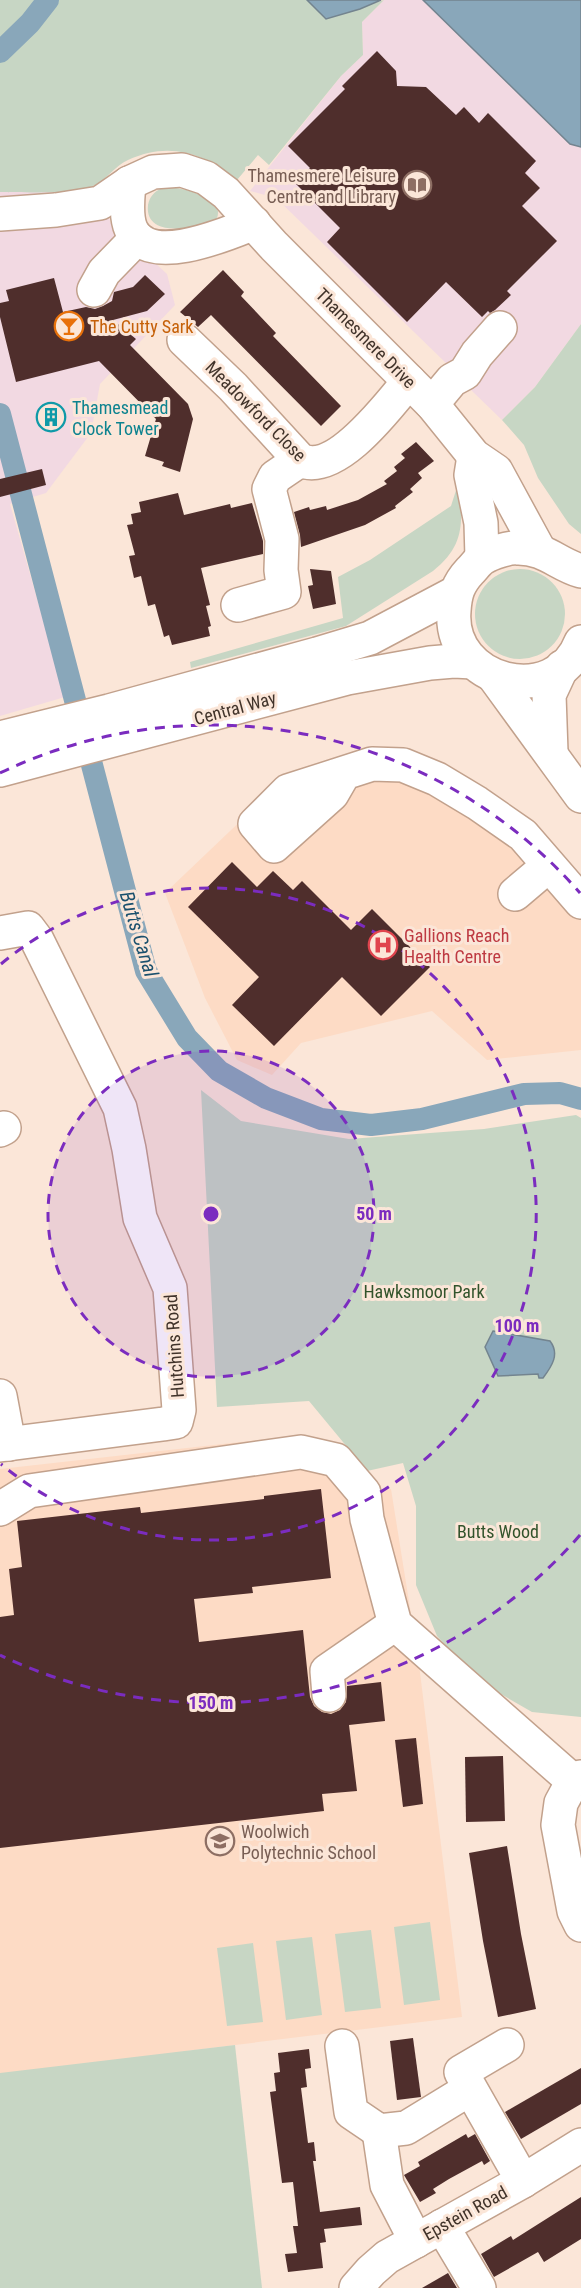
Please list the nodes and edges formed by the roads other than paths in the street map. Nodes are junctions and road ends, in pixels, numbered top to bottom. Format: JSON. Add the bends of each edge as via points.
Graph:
{"nodes":[{"id":1,"x":129,"y":183,"type":"junction"},
{"id":2,"x":0,"y":214,"type":"edge"},
{"id":3,"x":254,"y":223,"type":"junction"},
{"id":4,"x":137,"y":238,"type":"junction"},
{"id":5,"x":94,"y":290,"type":"dead end"},
{"id":6,"x":500,"y":328,"type":"dead end"},
{"id":7,"x":184,"y":340,"type":"dead end"},
{"id":8,"x":421,"y":392,"type":"junction"},
{"id":9,"x":474,"y":456,"type":"junction"},
{"id":10,"x":300,"y":460,"type":"junction"},
{"id":11,"x":539,"y":550,"type":"junction"},
{"id":12,"x":482,"y":558,"type":"junction"},
{"id":13,"x":578,"y":576,"type":"edge"},
{"id":14,"x":455,"y":593,"type":"junction"},
{"id":15,"x":238,"y":605,"type":"dead end"},
{"id":16,"x":575,"y":651,"type":"edge"},
{"id":17,"x":484,"y":670,"type":"junction"},
{"id":18,"x":113,"y":726,"type":"junction"},
{"id":19,"x":0,"y":738,"type":"edge"},
{"id":20,"x":48,"y":742,"type":"junction"},
{"id":21,"x":551,"y":752,"type":"junction"},
{"id":22,"x":0,"y":770,"type":"edge"},
{"id":23,"x":343,"y":775,"type":"dead end"},
{"id":24,"x":581,"y":796,"type":"edge"},
{"id":25,"x":549,"y":866,"type":"junction"},
{"id":26,"x":515,"y":894,"type":"dead end"},
{"id":27,"x":581,"y":902,"type":"edge"},
{"id":28,"x":0,"y":933,"type":"edge"},
{"id":29,"x":0,"y":1396,"type":"edge"},
{"id":30,"x":4,"y":1444,"type":"edge"},
{"id":31,"x":0,"y":1509,"type":"edge"},
{"id":32,"x":395,"y":1624,"type":"junction"},
{"id":33,"x":329,"y":1695,"type":"dead end"},
{"id":34,"x":577,"y":1779,"type":"edge"},
{"id":35,"x":577,"y":1918,"type":"edge"},
{"id":36,"x":507,"y":2045,"type":"dead end"},
{"id":37,"x":342,"y":2046,"type":"dead end"},
{"id":38,"x":460,"y":2095,"type":"dead end"},
{"id":39,"x":379,"y":2131,"type":"junction"},
{"id":40,"x":581,"y":2145,"type":"edge"},
{"id":41,"x":523,"y":2181,"type":"junction"},
{"id":42,"x":429,"y":2233,"type":"junction"},
{"id":43,"x":356,"y":2288,"type":"edge"},
{"id":44,"x":479,"y":2288,"type":"edge"}],
"edges":[{"from":1,"to":2,"type":"street","name":"Thamesmere Drive","via":[[100,203]]},
{"from":1,"to":3,"type":"street","name":"Thamesmere Drive","via":[[153,172],[195,173],[226,193]]},
{"from":1,"to":4,"type":"street","via":[[128,222]]},
{"from":3,"to":4,"type":"street","via":[[180,247],[152,246]]},
{"from":3,"to":8,"type":"street","name":"Thamesmere Drive"},
{"from":4,"to":5,"type":"street","via":[[104,272]]},
{"from":6,"to":8,"type":"street","name":"Meadowford Close","via":[[465,374]]},
{"from":7,"to":10,"type":"street","name":"Meadowford Close"},
{"from":8,"to":9,"type":"street","name":"Thamesmere Drive"},
{"from":8,"to":10,"type":"street","name":"Meadowford Close","via":[[341,453],[316,464]]},
{"from":9,"to":11,"type":"street","name":"Thamesmere Drive","via":[[496,471]]},
{"from":9,"to":12,"type":"street","via":[[471,475],[481,523]]},
{"from":10,"to":15,"type":"street","via":[[275,477],[269,489],[282,539],[284,592]]},
{"from":11,"to":12,"type":"street","via":[[516,547]]},
{"from":11,"to":13,"type":"street","via":[[558,559]]},
{"from":12,"to":14,"type":"street","name":"Central Way"},
{"from":14,"to":17,"type":"street","via":[[454,632],[459,644]]},
{"from":14,"to":18,"type":"street","name":"Central Way","via":[[370,638]]},
{"from":16,"to":17,"type":"street","name":"Central Way","via":[[551,675],[527,682]]},
{"from":16,"to":21,"type":"street","via":[[549,695]]},
{"from":17,"to":18,"type":"street","name":"Central Way","via":[[454,661],[430,663]]},
{"from":17,"to":21,"type":"street"},
{"from":18,"to":20,"type":"street","name":"Central Way"},
{"from":19,"to":20,"type":"street","name":"Central Way"},
{"from":20,"to":22,"type":"street","name":"Central Way"},
{"from":21,"to":24,"type":"street"},
{"from":23,"to":25,"type":"street","via":[[372,764],[403,765],[436,779],[523,835]]},
{"from":25,"to":26,"type":"street"},
{"from":25,"to":27,"type":"street"},
{"from":28,"to":30,"type":"street","name":"Hutchins Road","via":[[28,928],[37,940],[120,1108],[140,1218],[170,1288],[179,1410],[176,1422]]},
{"from":29,"to":30,"type":"street"},
{"from":31,"to":32,"type":"street","via":[[29,1491],[301,1452],[336,1460],[364,1493]]},
{"from":32,"to":33,"type":"street","via":[[327,1671]]},
{"from":32,"to":34,"type":"street"},
{"from":34,"to":35,"type":"street","via":[[561,1803],[558,1825]]},
{"from":36,"to":41,"type":"street","via":[[461,2072]]},
{"from":37,"to":39,"type":"street","via":[[351,2112]]},
{"from":38,"to":39,"type":"street","via":[[406,2128]]},
{"from":39,"to":42,"type":"street","via":[[387,2185]]},
{"from":40,"to":41,"type":"street","name":"Epstein Road"},
{"from":41,"to":42,"type":"street","name":"Epstein Road"},
{"from":42,"to":43,"type":"street","name":"Epstein Road","via":[[387,2257]]},
{"from":42,"to":44,"type":"street"}]}
